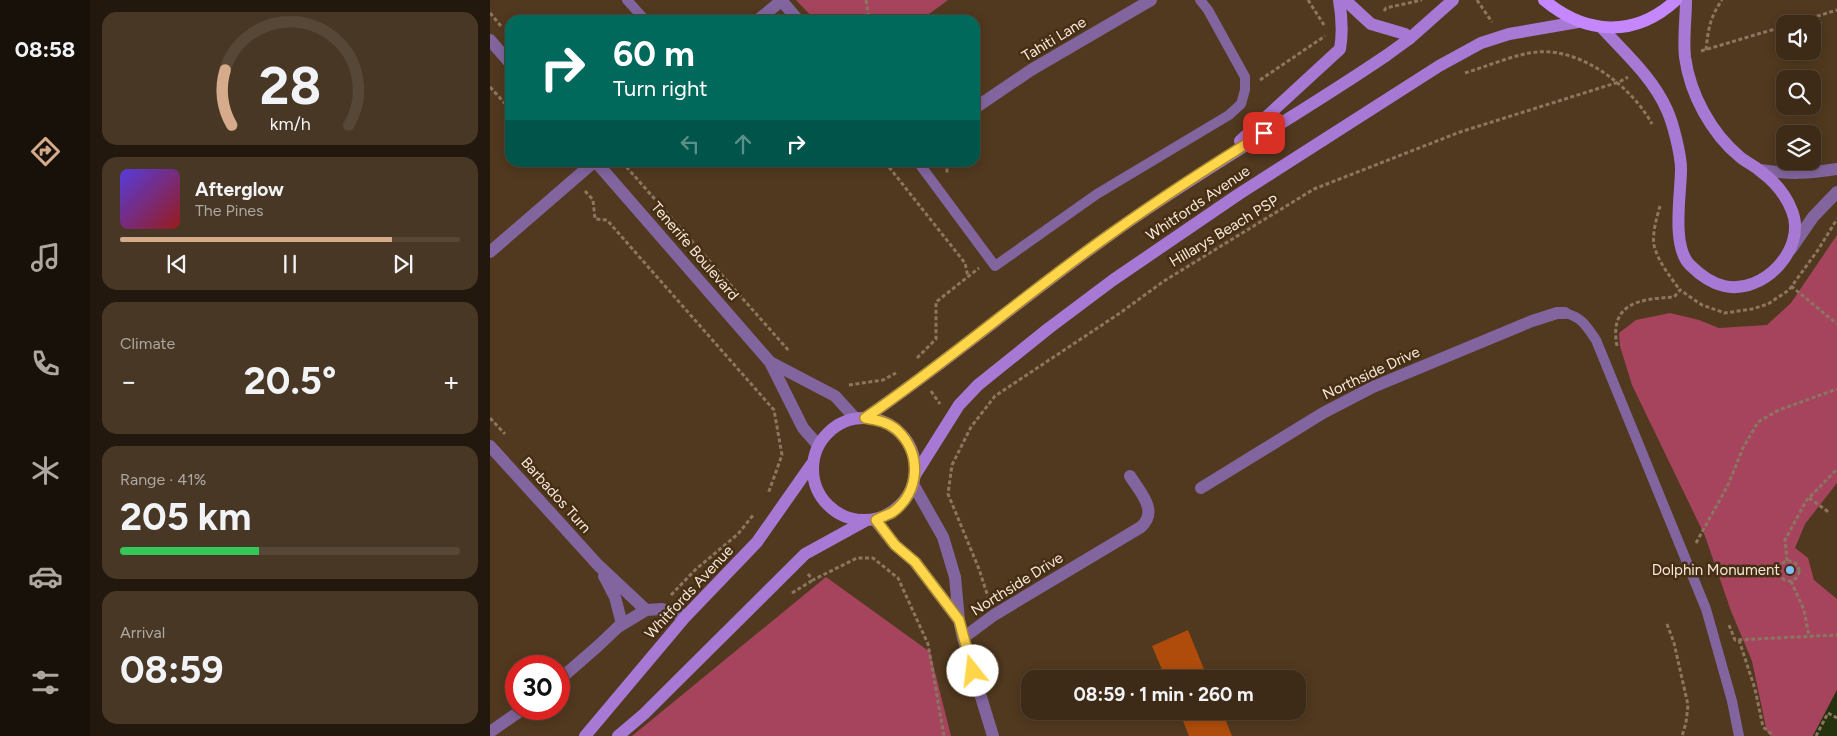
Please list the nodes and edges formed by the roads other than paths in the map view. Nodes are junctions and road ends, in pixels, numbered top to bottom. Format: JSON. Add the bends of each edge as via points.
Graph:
{"nodes":[{"id":1,"x":626,"y":0,"type":"edge"},
{"id":2,"x":781,"y":0,"type":"edge"},
{"id":3,"x":1151,"y":0,"type":"edge"},
{"id":4,"x":1200,"y":0,"type":"edge"},
{"id":5,"x":1339,"y":0,"type":"edge"},
{"id":6,"x":1346,"y":0,"type":"edge"},
{"id":7,"x":1453,"y":0,"type":"edge"},
{"id":8,"x":1544,"y":0,"type":"edge"},
{"id":9,"x":1676,"y":0,"type":"edge"},
{"id":10,"x":1686,"y":0,"type":"edge"},
{"id":11,"x":640,"y":15,"type":"edge"},
{"id":12,"x":764,"y":15,"type":"edge"},
{"id":13,"x":794,"y":15,"type":"edge"},
{"id":14,"x":1578,"y":22,"type":"junction"},
{"id":15,"x":1602,"y":28,"type":"junction"},
{"id":16,"x":1409,"y":39,"type":"junction"},
{"id":17,"x":490,"y":40,"type":"edge"},
{"id":18,"x":505,"y":57,"type":"edge"},
{"id":19,"x":980,"y":105,"type":"edge"},
{"id":20,"x":1218,"y":162,"type":"junction"},
{"id":21,"x":589,"y":167,"type":"edge"},
{"id":22,"x":599,"y":167,"type":"edge"},
{"id":23,"x":922,"y":167,"type":"edge"},
{"id":24,"x":1837,"y":169,"type":"edge"},
{"id":25,"x":1760,"y":170,"type":"junction"},
{"id":26,"x":1837,"y":192,"type":"edge"},
{"id":27,"x":1791,"y":249,"type":"junction"},
{"id":28,"x":491,"y":250,"type":"edge"},
{"id":29,"x":1565,"y":313,"type":"joint"},
{"id":30,"x":770,"y":362,"type":"junction"},
{"id":31,"x":860,"y":418,"type":"junction"},
{"id":32,"x":818,"y":445,"type":"junction"},
{"id":33,"x":490,"y":446,"type":"edge"},
{"id":34,"x":811,"y":465,"type":"junction"},
{"id":35,"x":1130,"y":476,"type":"dead end"},
{"id":36,"x":914,"y":479,"type":"junction"},
{"id":37,"x":1201,"y":488,"type":"dead end"},
{"id":38,"x":870,"y":520,"type":"junction"},
{"id":39,"x":598,"y":565,"type":"junction"},
{"id":40,"x":646,"y":610,"type":"junction"},
{"id":41,"x":686,"y":616,"type":"junction"},
{"id":42,"x":959,"y":620,"type":"junction"},
{"id":43,"x":622,"y":624,"type":"junction"},
{"id":44,"x":964,"y":638,"type":"junction"},
{"id":45,"x":570,"y":670,"type":"edge"},
{"id":46,"x":507,"y":720,"type":"edge"},
{"id":47,"x":490,"y":732,"type":"edge"},
{"id":48,"x":585,"y":736,"type":"edge"},
{"id":49,"x":618,"y":736,"type":"edge"},
{"id":50,"x":993,"y":736,"type":"edge"},
{"id":51,"x":1739,"y":736,"type":"edge"}],
"edges":[{"from":1,"to":11,"type":"lane"},
{"from":2,"to":12,"type":"street"},
{"from":2,"to":13,"type":"street"},
{"from":3,"to":19,"type":"street","name":"Tahiti Lane"},
{"from":4,"to":23,"type":"lane","via":[[1245,77],[1242,104],[1097,194],[995,266]]},
{"from":5,"to":20,"type":"main road","via":[[1340,49]]},
{"from":6,"to":16,"type":"main road","via":[[1370,24],[1405,34]]},
{"from":7,"to":16,"type":"main road","name":"Whitfords Avenue"},
{"from":8,"to":14,"type":"main road"},
{"from":9,"to":15,"type":"main road","via":[[1663,12],[1634,25]]},
{"from":10,"to":25,"type":"main road","via":[[1685,55],[1693,90],[1722,140]]},
{"from":14,"to":15,"type":"main road"},
{"from":14,"to":36,"type":"main road","name":"Whitfords Avenue","via":[[1509,34],[1481,43],[1439,66],[1239,194],[1113,280],[978,385],[959,406]]},
{"from":15,"to":27,"type":"main road","via":[[1641,70],[1668,111],[1681,167],[1678,236],[1687,263],[1705,278],[1725,286],[1740,287],[1770,273]]},
{"from":16,"to":20,"type":"main road","name":"Whitfords Avenue"},
{"from":17,"to":18,"type":"street"},
{"from":20,"to":31,"type":"main road","name":"Whitfords Avenue","via":[[1112,233],[921,378]]},
{"from":21,"to":28,"type":"street"},
{"from":22,"to":30,"type":"street","name":"Tenerife Boulevard"},
{"from":24,"to":25,"type":"street","via":[[1791,174]]},
{"from":25,"to":27,"type":"main road","via":[[1789,203],[1796,219]]},
{"from":26,"to":27,"type":"street","via":[[1813,217]]},
{"from":29,"to":37,"type":"street","name":"Northside Drive","via":[[1532,321],[1373,387],[1323,413]]},
{"from":29,"to":51,"type":"lane","via":[[1584,321],[1596,340],[1667,512],[1706,609]]},
{"from":30,"to":31,"type":"street","name":"Tenerife Boulevard","via":[[835,396]]},
{"from":30,"to":32,"type":"street","name":"Tenerife Boulevard","via":[[802,428]]},
{"from":31,"to":32,"type":"main road","via":[[840,424]]},
{"from":31,"to":36,"type":"main road","via":[[882,421],[908,442],[914,458]]},
{"from":32,"to":34,"type":"main road"},
{"from":33,"to":39,"type":"street","name":"Barbados Turn"},
{"from":34,"to":38,"type":"main road","via":[[815,486],[834,512],[849,519]]},
{"from":34,"to":41,"type":"main road","name":"Whitfords Avenue","via":[[757,542]]},
{"from":35,"to":44,"type":"street","name":"Northside Drive","via":[[1146,501],[1147,521],[1141,527],[994,615]]},
{"from":36,"to":38,"type":"main road","via":[[905,500],[892,513]]},
{"from":36,"to":42,"type":"street","name":"Northside Drive","via":[[943,537],[955,576]]},
{"from":38,"to":42,"type":"street","name":"Northside Drive","via":[[915,562]]},
{"from":38,"to":49,"type":"main road","via":[[805,554]]},
{"from":39,"to":40,"type":"street","name":"Barbados Turn"},
{"from":39,"to":43,"type":"street","name":"Barbados Turn","via":[[615,597]]},
{"from":40,"to":41,"type":"street","via":[[662,609]]},
{"from":40,"to":43,"type":"street"},
{"from":41,"to":48,"type":"main road","name":"Whitfords Avenue"},
{"from":42,"to":44,"type":"street","name":"Northside Drive"},
{"from":43,"to":45,"type":"street"},
{"from":44,"to":50,"type":"street","name":"Northside Drive"},
{"from":46,"to":47,"type":"street"}]}
